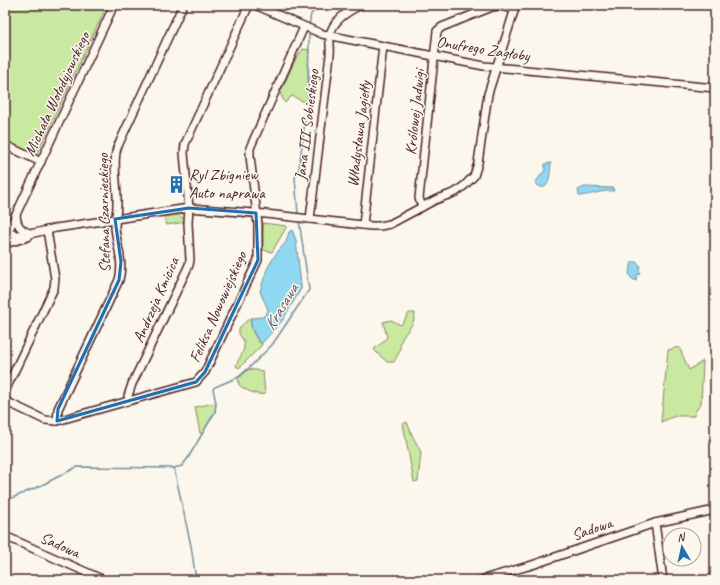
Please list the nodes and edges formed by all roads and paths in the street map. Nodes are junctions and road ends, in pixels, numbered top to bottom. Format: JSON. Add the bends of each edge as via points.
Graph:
{"nodes":[{"id":1,"x":114,"y":5,"type":"edge"},
{"id":2,"x":183,"y":5,"type":"edge"},
{"id":3,"x":249,"y":5,"type":"edge"},
{"id":4,"x":255,"y":5,"type":"edge"},
{"id":5,"x":362,"y":5,"type":"edge"},
{"id":6,"x":515,"y":7,"type":"edge"},
{"id":7,"x":307,"y":29,"type":"junction"},
{"id":8,"x":330,"y":36,"type":"junction"},
{"id":9,"x":383,"y":46,"type":"junction"},
{"id":10,"x":434,"y":56,"type":"junction"},
{"id":11,"x":496,"y":68,"type":"junction"},
{"id":12,"x":715,"y":88,"type":"edge"},
{"id":13,"x":5,"y":145,"type":"edge"},
{"id":14,"x":41,"y":162,"type":"junction"},
{"id":15,"x":422,"y":207,"type":"junction"},
{"id":16,"x":189,"y":208,"type":"junction"},
{"id":17,"x":256,"y":213,"type":"junction"},
{"id":18,"x":16,"y":215,"type":"junction"},
{"id":19,"x":310,"y":218,"type":"junction"},
{"id":20,"x":115,"y":219,"type":"junction"},
{"id":21,"x":364,"y":225,"type":"junction"},
{"id":22,"x":47,"y":230,"type":"junction"},
{"id":23,"x":36,"y":233,"type":"junction"},
{"id":24,"x":6,"y":235,"type":"edge"},
{"id":25,"x":5,"y":244,"type":"edge"},
{"id":26,"x":5,"y":391,"type":"edge"},
{"id":27,"x":129,"y":400,"type":"junction"},
{"id":28,"x":5,"y":401,"type":"edge"},
{"id":29,"x":57,"y":421,"type":"junction"},
{"id":30,"x":715,"y":510,"type":"edge"},
{"id":31,"x":655,"y":522,"type":"junction"},
{"id":32,"x":5,"y":536,"type":"edge"},
{"id":33,"x":104,"y":580,"type":"edge"},
{"id":34,"x":480,"y":580,"type":"edge"},
{"id":35,"x":663,"y":580,"type":"edge"}],
"edges":[{"from":1,"to":14,"type":"street","name":"Michała Wołodyjowskiego"},
{"from":2,"to":20,"type":"street","name":"Stefana Czarnieckiego","via":[[117,148],[115,157],[118,205]]},
{"from":3,"to":16,"type":"street","name":"Andrzeja Kmicica","via":[[185,144]]},
{"from":4,"to":7,"type":"street","name":"Onufrego Zagłoby"},
{"from":5,"to":8,"type":"street","via":[[341,17]]},
{"from":6,"to":10,"type":"street","name":"Królowej Jadwigi","via":[[492,7],[439,29],[436,34]]},
{"from":6,"to":11,"type":"street"},
{"from":7,"to":8,"type":"street","name":"Onufrego Zagłoby"},
{"from":7,"to":17,"type":"street","name":"Feliksa Nowowiejskiego","via":[[250,148]]},
{"from":8,"to":9,"type":"street","name":"Onufrego Zagłoby"},
{"from":8,"to":19,"type":"street","name":"Jana III Sobieskiego","via":[[330,55]]},
{"from":9,"to":10,"type":"street","name":"Onufrego Zagłoby"},
{"from":9,"to":21,"type":"street","name":"Władysława Jagiełły"},
{"from":10,"to":11,"type":"street","name":"Onufrego Zagłoby"},
{"from":10,"to":15,"type":"street","name":"Królowej Jadwigi","via":[[419,198]]},
{"from":11,"to":12,"type":"street","name":"Onufrego Zagłoby"},
{"from":11,"to":15,"type":"street","via":[[486,106],[474,176],[456,192]]},
{"from":13,"to":14,"type":"street"},
{"from":14,"to":18,"type":"street","name":"Michała Wołodyjowskiego"},
{"from":15,"to":21,"type":"street","via":[[390,224]]},
{"from":16,"to":17,"type":"street"},
{"from":16,"to":20,"type":"street"},
{"from":16,"to":27,"type":"street","name":"Andrzeja Kmicica","via":[[189,265],[132,384]]},
{"from":17,"to":19,"type":"street"},
{"from":17,"to":27,"type":"street","name":"Feliksa Nowowiejskiego","via":[[258,260],[205,372],[196,382]]},
{"from":18,"to":23,"type":"street","via":[[18,225],[23,230]]},
{"from":18,"to":24,"type":"street","name":"Michała Wołodyjowskiego"},
{"from":19,"to":21,"type":"street"},
{"from":20,"to":22,"type":"street"},
{"from":20,"to":29,"type":"street","name":"Stefana Czarnieckiego","via":[[121,272],[119,280],[58,409]]},
{"from":22,"to":23,"type":"street"},
{"from":22,"to":26,"type":"street","via":[[55,274],[54,288]]},
{"from":23,"to":24,"type":"street"},
{"from":23,"to":25,"type":"street"},
{"from":27,"to":29,"type":"street","name":"Feliksa Nowowiejskiego"},
{"from":28,"to":29,"type":"street","name":"Feliksa Nowowiejskiego","via":[[45,420]]},
{"from":30,"to":31,"type":"street","name":"Sadowa"},
{"from":31,"to":34,"type":"street","name":"Sadowa"},
{"from":31,"to":35,"type":"street"},
{"from":32,"to":33,"type":"street","name":"Sadowa"}]}
